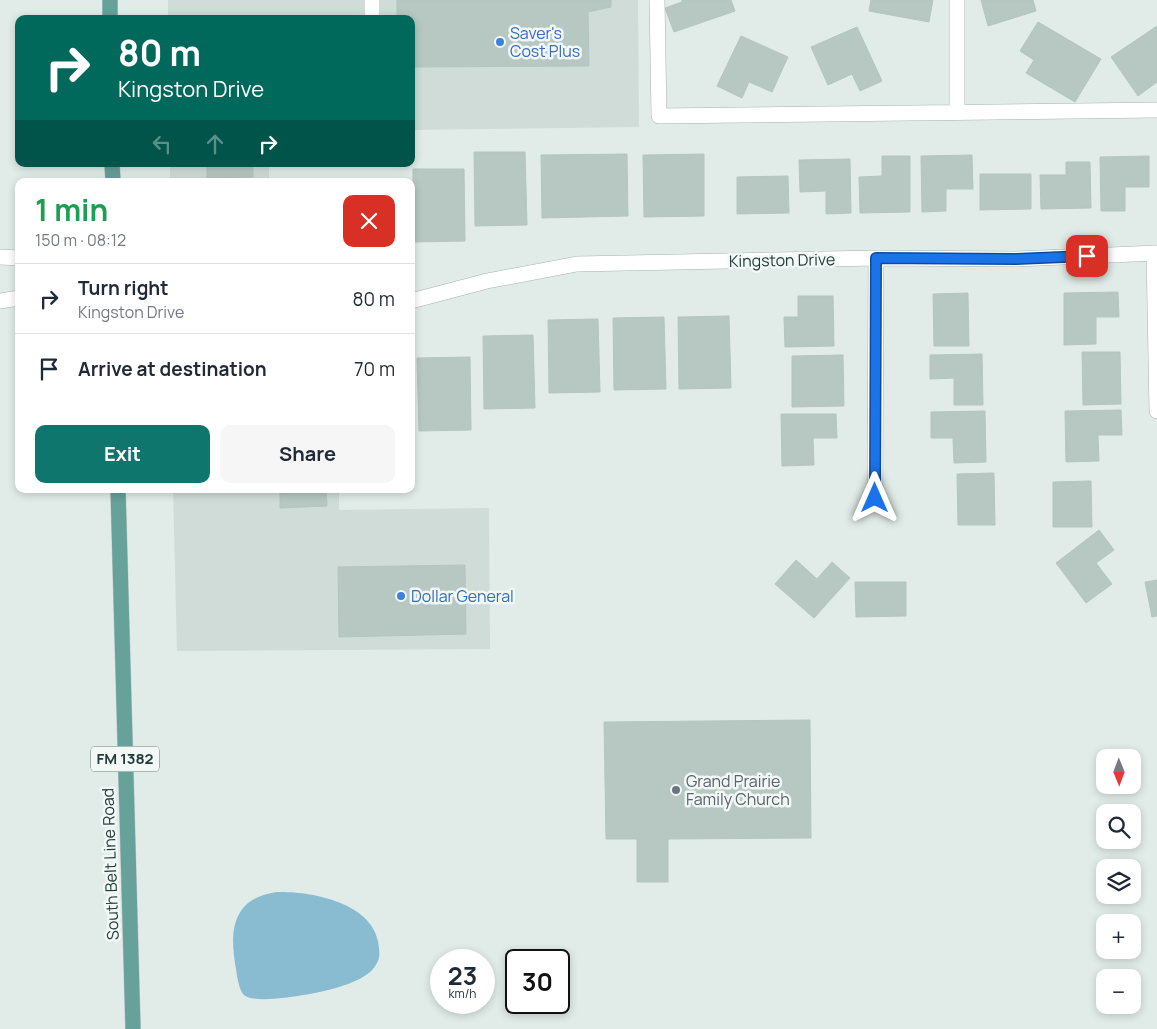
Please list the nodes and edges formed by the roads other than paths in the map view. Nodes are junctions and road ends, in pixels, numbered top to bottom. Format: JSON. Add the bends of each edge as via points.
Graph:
{"nodes":[{"id":1,"x":110,"y":0,"type":"edge"},
{"id":2,"x":372,"y":0,"type":"edge"},
{"id":3,"x":657,"y":0,"type":"edge"},
{"id":4,"x":957,"y":0,"type":"edge"},
{"id":5,"x":110,"y":15,"type":"edge"},
{"id":6,"x":372,"y":15,"type":"edge"},
{"id":7,"x":1157,"y":110,"type":"edge"},
{"id":8,"x":957,"y":112,"type":"junction"},
{"id":9,"x":1156,"y":253,"type":"edge"},
{"id":10,"x":0,"y":257,"type":"edge"},
{"id":11,"x":15,"y":258,"type":"edge"},
{"id":12,"x":876,"y":258,"type":"junction"},
{"id":13,"x":15,"y":299,"type":"edge"},
{"id":14,"x":415,"y":300,"type":"edge"},
{"id":15,"x":0,"y":301,"type":"edge"},
{"id":16,"x":1157,"y":411,"type":"edge"},
{"id":17,"x":118,"y":493,"type":"edge"},
{"id":18,"x":875,"y":498,"type":"dead end"},
{"id":19,"x":133,"y":1029,"type":"edge"}],
"edges":[{"from":1,"to":5,"type":"main road"},
{"from":2,"to":6,"type":"street"},
{"from":3,"to":8,"type":"street","via":[[659,116]]},
{"from":4,"to":8,"type":"street"},
{"from":7,"to":8,"type":"street"},
{"from":9,"to":12,"type":"street","name":"Kingston Drive","via":[[1016,259]]},
{"from":9,"to":16,"type":"street"},
{"from":10,"to":11,"type":"street"},
{"from":12,"to":14,"type":"street","name":"Kingston Drive","via":[[578,264]]},
{"from":12,"to":18,"type":"street"},
{"from":13,"to":15,"type":"street"},
{"from":17,"to":19,"type":"main road","name":"South Belt Line Road","number":"FM 1382"}]}
